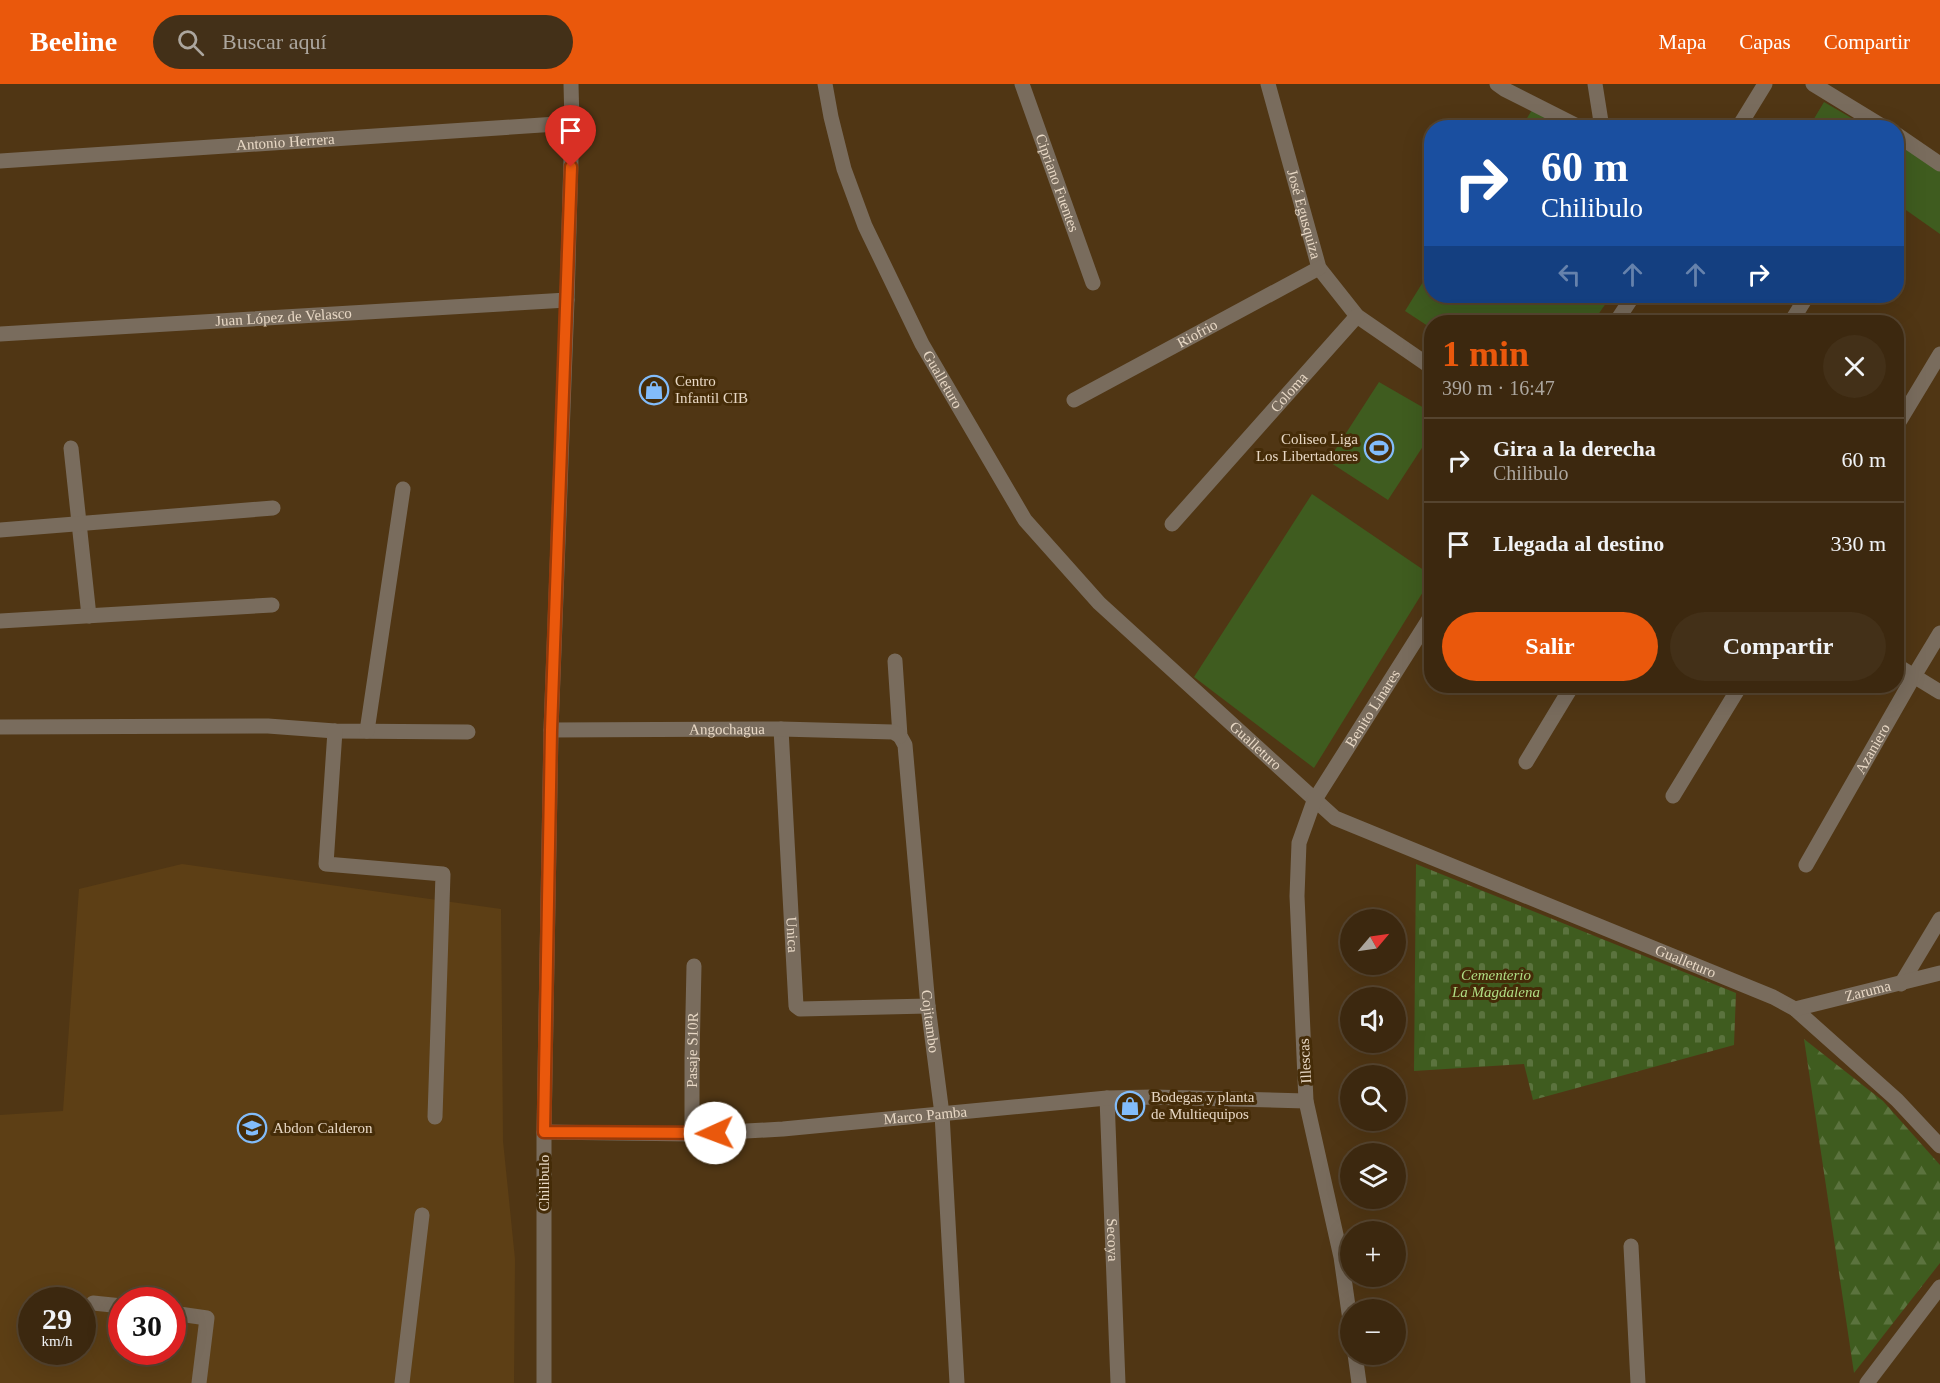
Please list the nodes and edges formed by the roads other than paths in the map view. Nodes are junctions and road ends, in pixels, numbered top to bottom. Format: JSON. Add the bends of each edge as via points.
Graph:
{"nodes":[{"id":1,"x":571,"y":84,"type":"edge"},
{"id":2,"x":825,"y":84,"type":"edge"},
{"id":3,"x":1022,"y":84,"type":"edge"},
{"id":4,"x":1268,"y":84,"type":"edge"},
{"id":5,"x":1497,"y":84,"type":"edge"},
{"id":6,"x":1595,"y":84,"type":"edge"},
{"id":7,"x":1765,"y":84,"type":"edge"},
{"id":8,"x":1813,"y":84,"type":"edge"},
{"id":9,"x":1565,"y":120,"type":"edge"},
{"id":10,"x":1601,"y":120,"type":"edge"},
{"id":11,"x":1743,"y":120,"type":"edge"},
{"id":12,"x":1872,"y":120,"type":"edge"},
{"id":13,"x":572,"y":123,"type":"junction"},
{"id":14,"x":1904,"y":143,"type":"edge"},
{"id":15,"x":0,"y":162,"type":"edge"},
{"id":16,"x":1940,"y":164,"type":"edge"},
{"id":17,"x":1319,"y":268,"type":"junction"},
{"id":18,"x":1093,"y":283,"type":"dead end"},
{"id":19,"x":567,"y":300,"type":"junction"},
{"id":20,"x":1357,"y":316,"type":"junction"},
{"id":21,"x":0,"y":334,"type":"edge"},
{"id":22,"x":1940,"y":354,"type":"edge"},
{"id":23,"x":1424,"y":362,"type":"edge"},
{"id":24,"x":1074,"y":400,"type":"dead end"},
{"id":25,"x":1904,"y":414,"type":"edge"},
{"id":26,"x":72,"y":448,"type":"dead end"},
{"id":27,"x":403,"y":489,"type":"dead end"},
{"id":28,"x":273,"y":508,"type":"dead end"},
{"id":29,"x":1172,"y":525,"type":"dead end"},
{"id":30,"x":0,"y":530,"type":"edge"},
{"id":31,"x":272,"y":605,"type":"dead end"},
{"id":32,"x":89,"y":616,"type":"junction"},
{"id":33,"x":0,"y":621,"type":"edge"},
{"id":34,"x":1424,"y":627,"type":"edge"},
{"id":35,"x":1940,"y":633,"type":"edge"},
{"id":36,"x":895,"y":661,"type":"dead end"},
{"id":37,"x":1904,"y":669,"type":"edge"},
{"id":38,"x":1914,"y":675,"type":"junction"},
{"id":39,"x":1940,"y":692,"type":"edge"},
{"id":40,"x":1568,"y":693,"type":"edge"},
{"id":41,"x":1736,"y":693,"type":"edge"},
{"id":42,"x":1904,"y":693,"type":"edge"},
{"id":43,"x":1904,"y":693,"type":"edge"},
{"id":44,"x":0,"y":727,"type":"edge"},
{"id":45,"x":781,"y":729,"type":"junction"},
{"id":46,"x":551,"y":730,"type":"junction"},
{"id":47,"x":335,"y":731,"type":"junction"},
{"id":48,"x":367,"y":731,"type":"junction"},
{"id":49,"x":468,"y":732,"type":"dead end"},
{"id":50,"x":900,"y":736,"type":"junction"},
{"id":51,"x":1526,"y":762,"type":"dead end"},
{"id":52,"x":1673,"y":796,"type":"dead end"},
{"id":53,"x":1314,"y":801,"type":"junction"},
{"id":54,"x":1806,"y":866,"type":"dead end"},
{"id":55,"x":1940,"y":919,"type":"edge"},
{"id":56,"x":694,"y":966,"type":"dead end"},
{"id":57,"x":1940,"y":973,"type":"edge"},
{"id":58,"x":1901,"y":984,"type":"junction"},
{"id":59,"x":928,"y":1006,"type":"junction"},
{"id":60,"x":1795,"y":1009,"type":"junction"},
{"id":61,"x":1107,"y":1098,"type":"junction"},
{"id":62,"x":1306,"y":1101,"type":"junction"},
{"id":63,"x":942,"y":1114,"type":"junction"},
{"id":64,"x":435,"y":1117,"type":"dead end"},
{"id":65,"x":544,"y":1132,"type":"junction"},
{"id":66,"x":693,"y":1134,"type":"junction"},
{"id":67,"x":1940,"y":1146,"type":"edge"},
{"id":68,"x":422,"y":1215,"type":"dead end"},
{"id":69,"x":1631,"y":1246,"type":"dead end"},
{"id":70,"x":1940,"y":1287,"type":"edge"},
{"id":71,"x":1347,"y":1299,"type":"edge"},
{"id":72,"x":186,"y":1315,"type":"edge"},
{"id":73,"x":1357,"y":1365,"type":"edge"},
{"id":74,"x":199,"y":1383,"type":"edge"},
{"id":75,"x":402,"y":1383,"type":"edge"},
{"id":76,"x":544,"y":1383,"type":"edge"},
{"id":77,"x":957,"y":1383,"type":"edge"},
{"id":78,"x":1118,"y":1383,"type":"edge"},
{"id":79,"x":1359,"y":1383,"type":"edge"},
{"id":80,"x":1638,"y":1383,"type":"edge"},
{"id":81,"x":1867,"y":1383,"type":"edge"}],
"edges":[{"from":1,"to":13,"type":"street","name":"Chilibulo"},
{"from":2,"to":53,"type":"street","name":"Gualleturo","via":[[844,169],[865,226],[922,345],[1025,520],[1099,603]]},
{"from":3,"to":18,"type":"street","name":"Cipriano Fuentes"},
{"from":4,"to":17,"type":"street","name":"José Egusquiza"},
{"from":5,"to":9,"type":"street"},
{"from":6,"to":10,"type":"street"},
{"from":7,"to":11,"type":"street"},
{"from":8,"to":12,"type":"street"},
{"from":13,"to":15,"type":"street","name":"Antonio Herrera"},
{"from":13,"to":19,"type":"street","name":"Chilibulo"},
{"from":14,"to":16,"type":"street"},
{"from":17,"to":20,"type":"street","name":"José Egusquiza"},
{"from":17,"to":24,"type":"street","name":"Riofrio"},
{"from":19,"to":21,"type":"street","name":"Juan López de Velasco"},
{"from":19,"to":46,"type":"street","name":"Chilibulo"},
{"from":20,"to":23,"type":"street","name":"José Egusquiza"},
{"from":20,"to":29,"type":"street","name":"Coloma"},
{"from":22,"to":25,"type":"street"},
{"from":26,"to":32,"type":"street"},
{"from":27,"to":48,"type":"street"},
{"from":28,"to":30,"type":"street"},
{"from":31,"to":32,"type":"street"},
{"from":32,"to":33,"type":"street"},
{"from":34,"to":53,"type":"street","name":"Benito Linares"},
{"from":35,"to":38,"type":"street","name":"Azaniero"},
{"from":36,"to":50,"type":"street","name":"Cojitambo"},
{"from":37,"to":38,"type":"street"},
{"from":38,"to":39,"type":"street"},
{"from":38,"to":43,"type":"street","name":"Azaniero"},
{"from":40,"to":51,"type":"street"},
{"from":41,"to":52,"type":"street"},
{"from":42,"to":54,"type":"street","name":"Azaniero"},
{"from":44,"to":47,"type":"street","via":[[268,726]]},
{"from":45,"to":46,"type":"street","name":"Angochagua"},
{"from":45,"to":50,"type":"street","name":"Angochagua","via":[[893,732]]},
{"from":45,"to":59,"type":"street","name":"Unica","via":[[796,1006]]},
{"from":46,"to":65,"type":"street","name":"Chilibulo"},
{"from":47,"to":48,"type":"street"},
{"from":47,"to":64,"type":"street","via":[[326,864],[443,874]]},
{"from":48,"to":49,"type":"street"},
{"from":50,"to":59,"type":"street","name":"Cojitambo","via":[[905,745]]},
{"from":53,"to":60,"type":"street","name":"Gualleturo","via":[[1335,818]]},
{"from":53,"to":62,"type":"street","name":"Illescas","via":[[1299,843],[1297,896]]},
{"from":55,"to":58,"type":"street"},
{"from":56,"to":66,"type":"street","name":"Pasaje S10R"},
{"from":57,"to":58,"type":"street","name":"Zaruma"},
{"from":58,"to":60,"type":"street","name":"Zaruma"},
{"from":59,"to":63,"type":"street","name":"Cojitambo"},
{"from":60,"to":67,"type":"street","name":"Gualleturo","via":[[1897,1100]]},
{"from":61,"to":62,"type":"street","name":"Marco Pamba"},
{"from":61,"to":63,"type":"street","name":"Marco Pamba"},
{"from":61,"to":78,"type":"street","name":"Secoya"},
{"from":62,"to":71,"type":"street","name":"Illescas"},
{"from":63,"to":66,"type":"street","name":"Marco Pamba"},
{"from":63,"to":77,"type":"street","name":"Cojitambo"},
{"from":65,"to":66,"type":"street","name":"Marco Pamba"},
{"from":65,"to":76,"type":"street","name":"Chilibulo"},
{"from":68,"to":75,"type":"street"},
{"from":69,"to":80,"type":"street"},
{"from":70,"to":81,"type":"street"},
{"from":72,"to":74,"type":"street","via":[[207,1318]]},
{"from":73,"to":79,"type":"street"}]}
